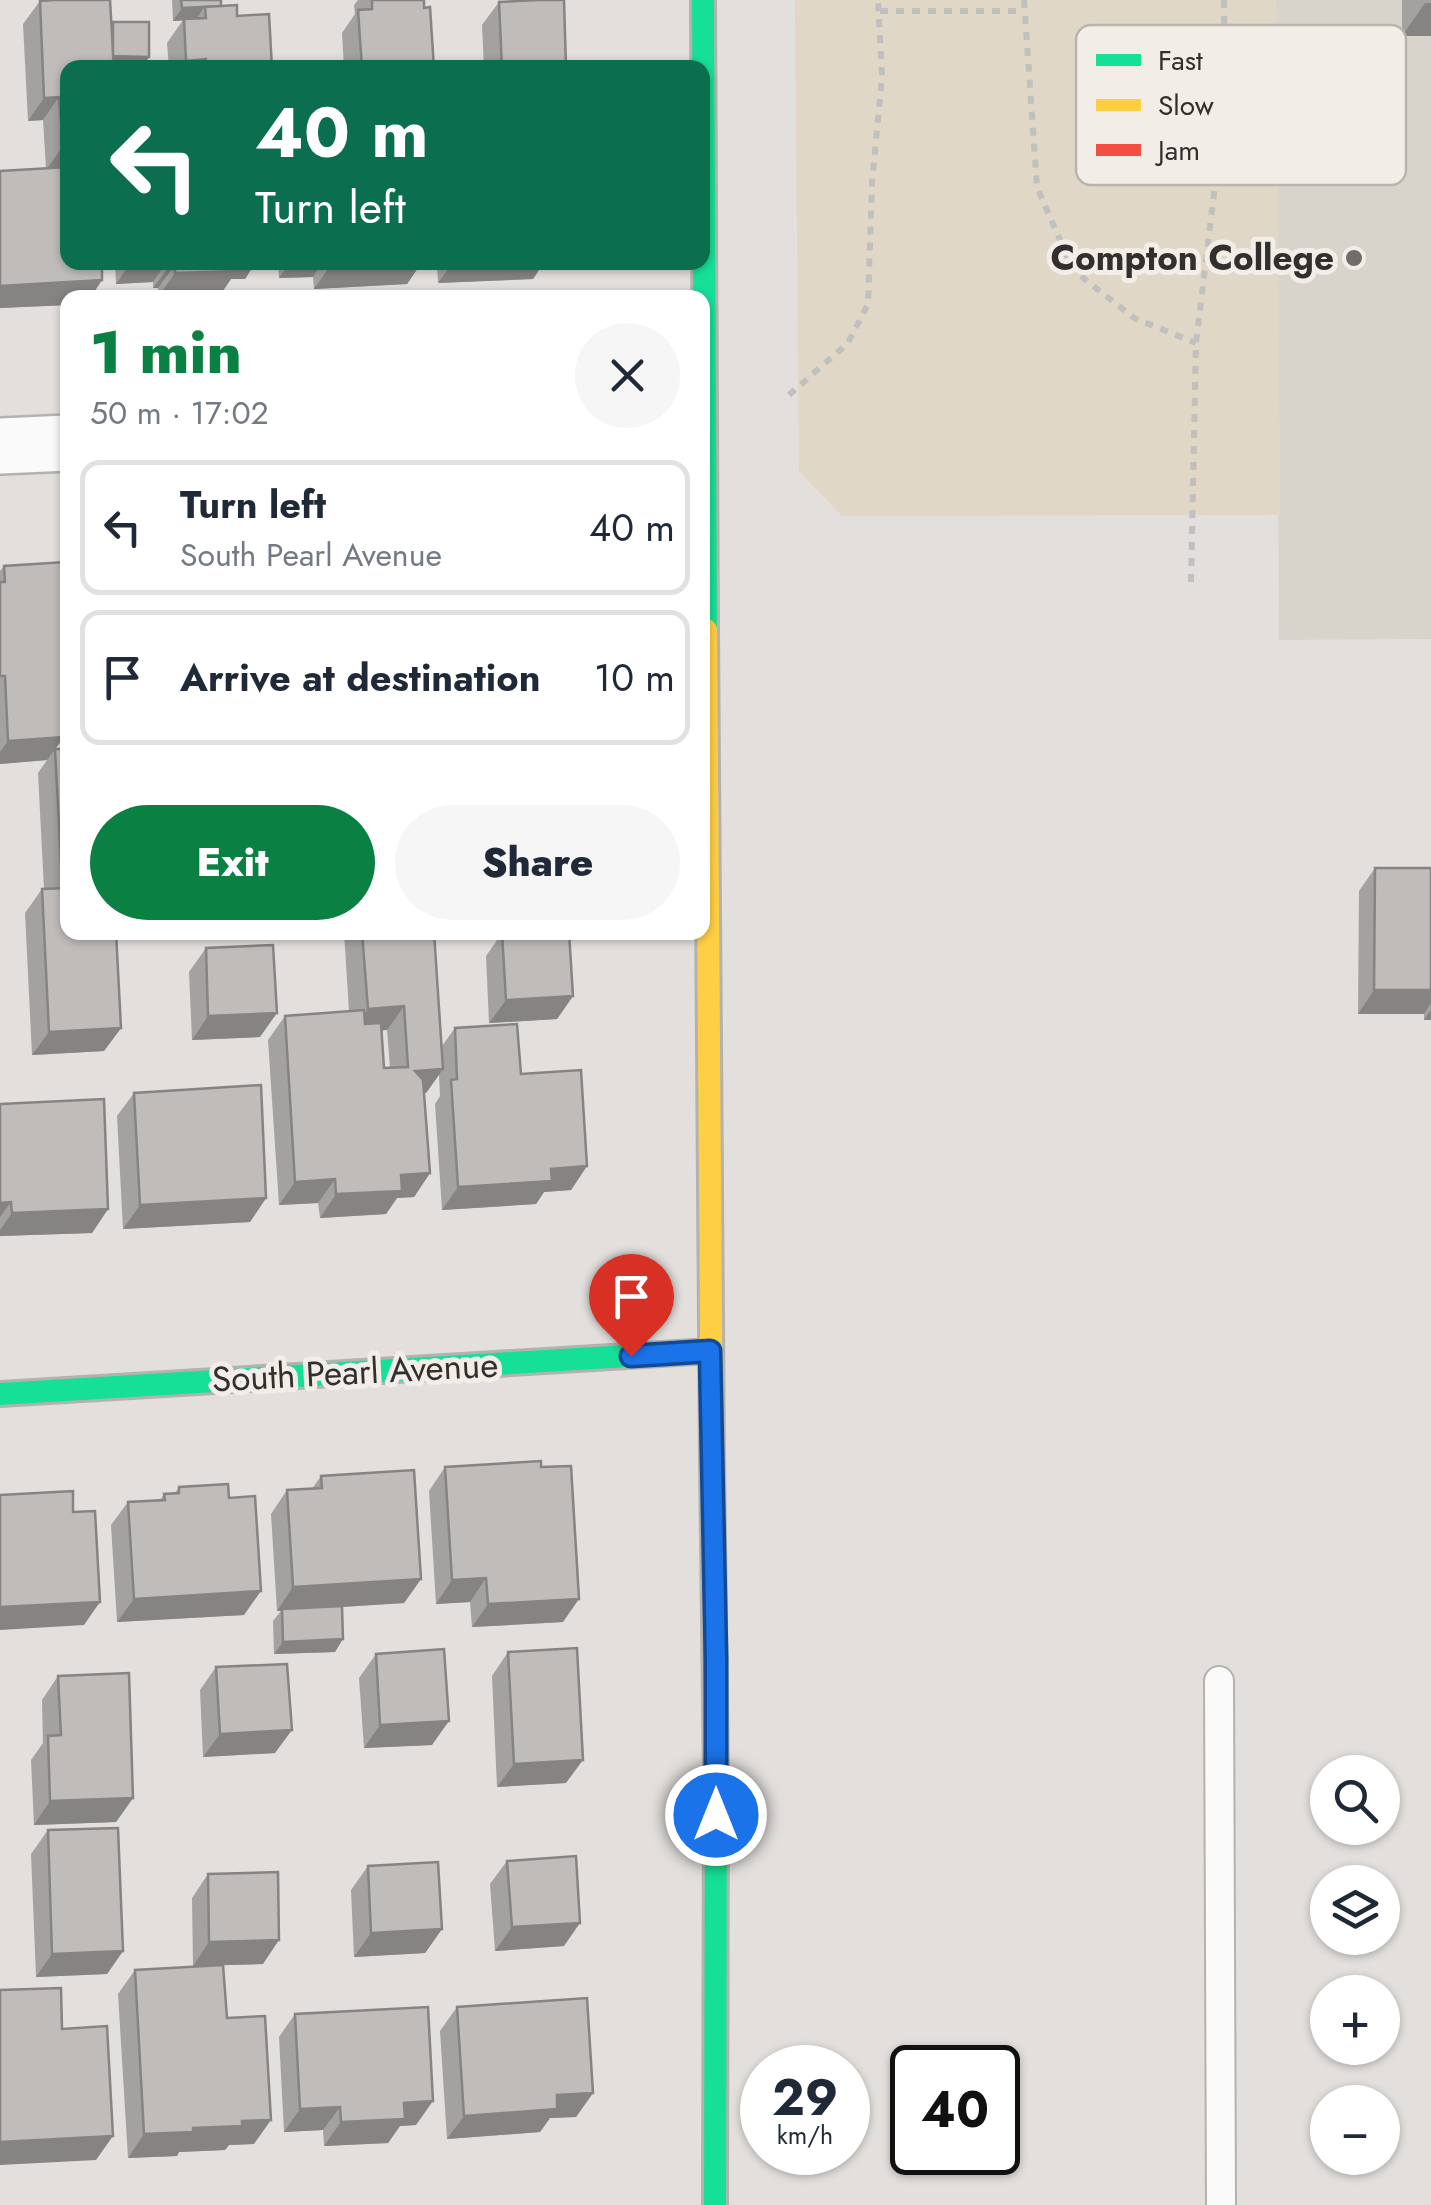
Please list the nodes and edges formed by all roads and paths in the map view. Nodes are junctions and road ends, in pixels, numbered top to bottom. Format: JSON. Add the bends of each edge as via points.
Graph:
{"nodes":[{"id":1,"x":704,"y":0,"type":"edge"},
{"id":2,"x":878,"y":0,"type":"edge"},
{"id":3,"x":1024,"y":0,"type":"edge"},
{"id":4,"x":1224,"y":0,"type":"edge"},
{"id":5,"x":880,"y":11,"type":"junction"},
{"id":6,"x":1024,"y":11,"type":"junction"},
{"id":7,"x":1224,"y":25,"type":"edge"},
{"id":8,"x":704,"y":60,"type":"edge"},
{"id":9,"x":1215,"y":185,"type":"edge"},
{"id":10,"x":1196,"y":342,"type":"junction"},
{"id":11,"x":789,"y":395,"type":"dead end"},
{"id":12,"x":60,"y":443,"type":"edge"},
{"id":13,"x":0,"y":446,"type":"edge"},
{"id":14,"x":1192,"y":582,"type":"dead end"},
{"id":15,"x":707,"y":940,"type":"edge"},
{"id":16,"x":710,"y":1351,"type":"junction"},
{"id":17,"x":0,"y":1394,"type":"edge"},
{"id":18,"x":1219,"y":1680,"type":"dead end"},
{"id":19,"x":715,"y":2205,"type":"edge"},
{"id":20,"x":1221,"y":2205,"type":"edge"}],
"edges":[{"from":1,"to":8,"type":"street"},
{"from":2,"to":5,"type":"path"},
{"from":3,"to":6,"type":"path"},
{"from":4,"to":7,"type":"path"},
{"from":5,"to":6,"type":"path"},
{"from":5,"to":11,"type":"path","via":[[868,304],[848,342]]},
{"from":6,"to":10,"type":"path","via":[[1037,188],[1073,270],[1134,318]]},
{"from":9,"to":10,"type":"path"},
{"from":10,"to":14,"type":"path"},
{"from":12,"to":13,"type":"street"},
{"from":15,"to":16,"type":"street"},
{"from":16,"to":17,"type":"street","name":"South Pearl Avenue"},
{"from":16,"to":19,"type":"street"},
{"from":18,"to":20,"type":"lane"}]}
